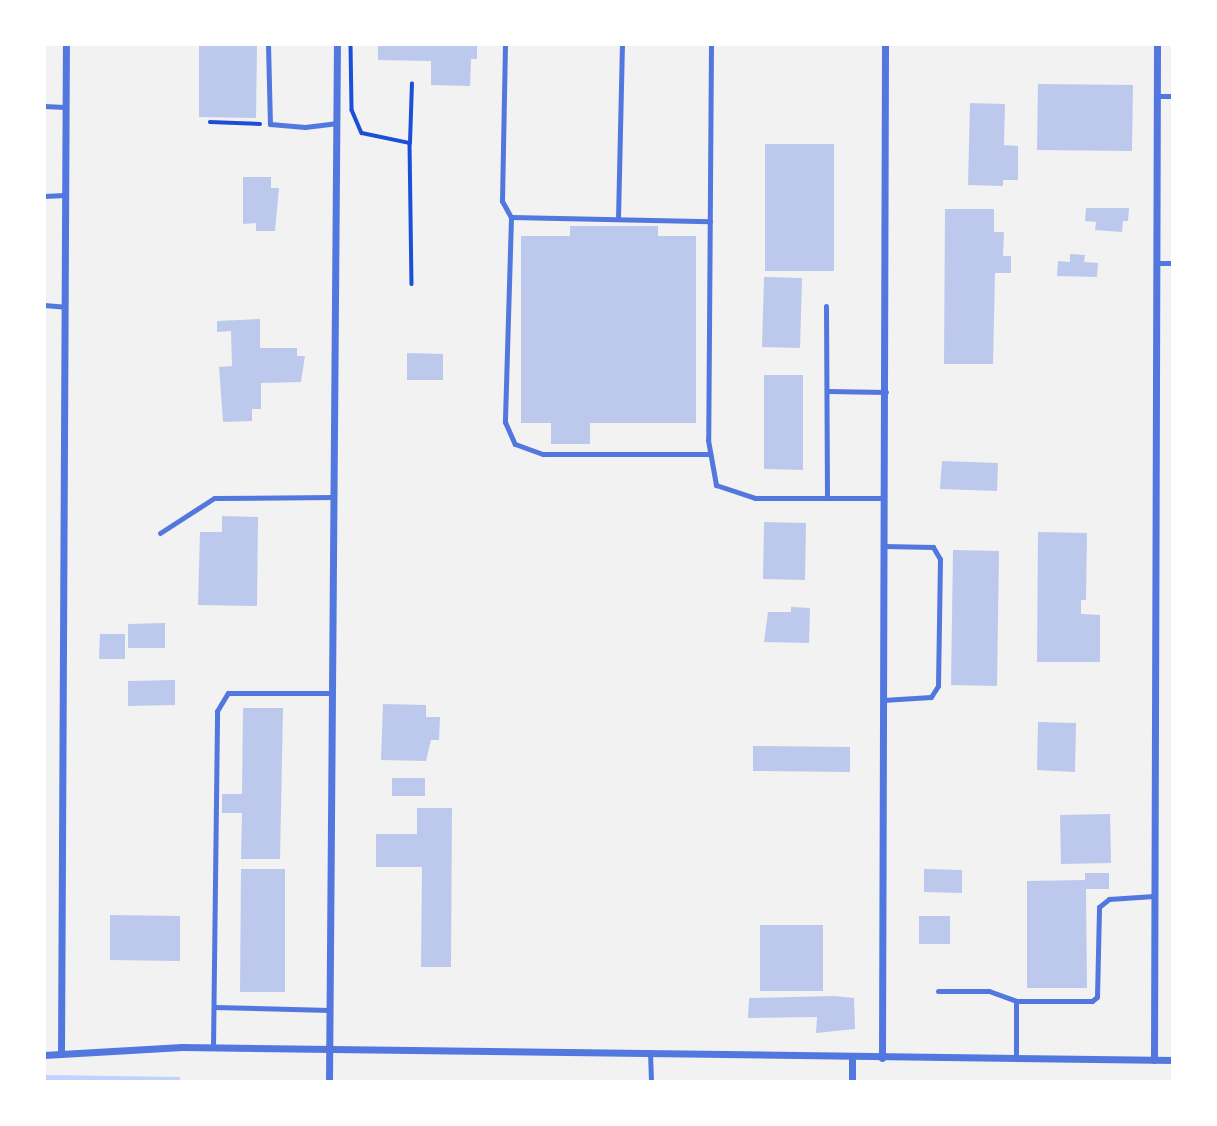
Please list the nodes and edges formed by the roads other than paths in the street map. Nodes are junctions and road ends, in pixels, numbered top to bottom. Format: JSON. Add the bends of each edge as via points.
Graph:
{"nodes":[{"id":1,"x":66,"y":44,"type":"edge"},
{"id":2,"x":268,"y":44,"type":"edge"},
{"id":3,"x":337,"y":44,"type":"edge"},
{"id":4,"x":505,"y":44,"type":"edge"},
{"id":5,"x":622,"y":44,"type":"edge"},
{"id":6,"x":711,"y":44,"type":"edge"},
{"id":7,"x":885,"y":44,"type":"edge"},
{"id":8,"x":1157,"y":44,"type":"edge"},
{"id":9,"x":1157,"y":96,"type":"junction"},
{"id":10,"x":1173,"y":96,"type":"edge"},
{"id":11,"x":44,"y":106,"type":"edge"},
{"id":12,"x":65,"y":107,"type":"junction"},
{"id":13,"x":336,"y":123,"type":"junction"},
{"id":14,"x":65,"y":195,"type":"junction"},
{"id":15,"x":44,"y":196,"type":"edge"},
{"id":16,"x":511,"y":217,"type":"junction"},
{"id":17,"x":618,"y":219,"type":"junction"},
{"id":18,"x":710,"y":221,"type":"junction"},
{"id":19,"x":1156,"y":262,"type":"junction"},
{"id":20,"x":1173,"y":263,"type":"edge"},
{"id":21,"x":44,"y":305,"type":"edge"},
{"id":22,"x":826,"y":306,"type":"dead end"},
{"id":23,"x":65,"y":307,"type":"junction"},
{"id":24,"x":827,"y":391,"type":"junction"},
{"id":25,"x":886,"y":392,"type":"junction"},
{"id":26,"x":710,"y":454,"type":"junction"},
{"id":27,"x":334,"y":497,"type":"junction"},
{"id":28,"x":827,"y":498,"type":"junction"},
{"id":29,"x":884,"y":498,"type":"junction"},
{"id":30,"x":160,"y":533,"type":"dead end"},
{"id":31,"x":884,"y":546,"type":"junction"},
{"id":32,"x":332,"y":693,"type":"junction"},
{"id":33,"x":883,"y":700,"type":"junction"},
{"id":34,"x":1154,"y":896,"type":"junction"},
{"id":35,"x":938,"y":991,"type":"dead end"},
{"id":36,"x":1016,"y":1001,"type":"junction"},
{"id":37,"x":214,"y":1007,"type":"junction"},
{"id":38,"x":330,"y":1010,"type":"junction"},
{"id":39,"x":213,"y":1047,"type":"junction"},
{"id":40,"x":330,"y":1049,"type":"junction"},
{"id":41,"x":650,"y":1052,"type":"junction"},
{"id":42,"x":61,"y":1054,"type":"junction"},
{"id":43,"x":44,"y":1055,"type":"edge"},
{"id":44,"x":852,"y":1058,"type":"junction"},
{"id":45,"x":882,"y":1058,"type":"junction"},
{"id":46,"x":1016,"y":1059,"type":"junction"},
{"id":47,"x":1154,"y":1060,"type":"junction"},
{"id":48,"x":1173,"y":1060,"type":"edge"},
{"id":49,"x":329,"y":1082,"type":"edge"},
{"id":50,"x":651,"y":1082,"type":"edge"},
{"id":51,"x":852,"y":1082,"type":"edge"}],
"edges":[{"from":1,"to":12,"type":"street"},
{"from":2,"to":13,"type":"lane","via":[[270,124],[305,127]]},
{"from":3,"to":13,"type":"street"},
{"from":4,"to":16,"type":"lane","via":[[502,201]]},
{"from":5,"to":17,"type":"lane"},
{"from":6,"to":18,"type":"lane"},
{"from":7,"to":25,"type":"street"},
{"from":8,"to":9,"type":"street"},
{"from":9,"to":10,"type":"lane"},
{"from":9,"to":19,"type":"street"},
{"from":11,"to":12,"type":"lane"},
{"from":12,"to":14,"type":"street"},
{"from":13,"to":27,"type":"street"},
{"from":14,"to":15,"type":"lane"},
{"from":14,"to":23,"type":"street"},
{"from":16,"to":17,"type":"lane"},
{"from":16,"to":26,"type":"lane","via":[[505,422],[515,444],[543,454]]},
{"from":17,"to":18,"type":"lane"},
{"from":18,"to":26,"type":"lane"},
{"from":19,"to":20,"type":"lane"},
{"from":19,"to":34,"type":"street"},
{"from":21,"to":23,"type":"lane"},
{"from":22,"to":24,"type":"lane"},
{"from":23,"to":42,"type":"street"},
{"from":24,"to":25,"type":"lane"},
{"from":24,"to":28,"type":"lane"},
{"from":25,"to":29,"type":"street"},
{"from":26,"to":28,"type":"lane","via":[[716,485],[754,498]]},
{"from":27,"to":30,"type":"lane","via":[[214,498]]},
{"from":27,"to":32,"type":"street"},
{"from":28,"to":29,"type":"lane"},
{"from":29,"to":31,"type":"street"},
{"from":31,"to":33,"type":"street"},
{"from":31,"to":33,"type":"lane","via":[[933,547],[940,559],[938,686],[931,697]]},
{"from":32,"to":37,"type":"lane","via":[[228,693],[217,711]]},
{"from":32,"to":38,"type":"street"},
{"from":33,"to":45,"type":"street"},
{"from":34,"to":36,"type":"lane","via":[[1109,899],[1099,907],[1099,990],[1092,1001]]},
{"from":34,"to":47,"type":"street"},
{"from":35,"to":36,"type":"lane","via":[[989,991]]},
{"from":36,"to":46,"type":"lane"},
{"from":37,"to":38,"type":"lane"},
{"from":37,"to":39,"type":"lane"},
{"from":38,"to":40,"type":"street"},
{"from":39,"to":40,"type":"street"},
{"from":39,"to":42,"type":"street"},
{"from":40,"to":41,"type":"street"},
{"from":40,"to":49,"type":"street"},
{"from":41,"to":44,"type":"street"},
{"from":41,"to":50,"type":"lane"},
{"from":42,"to":43,"type":"street"},
{"from":44,"to":45,"type":"street"},
{"from":44,"to":51,"type":"street"},
{"from":45,"to":46,"type":"street"},
{"from":46,"to":47,"type":"street"},
{"from":47,"to":48,"type":"street"}]}
